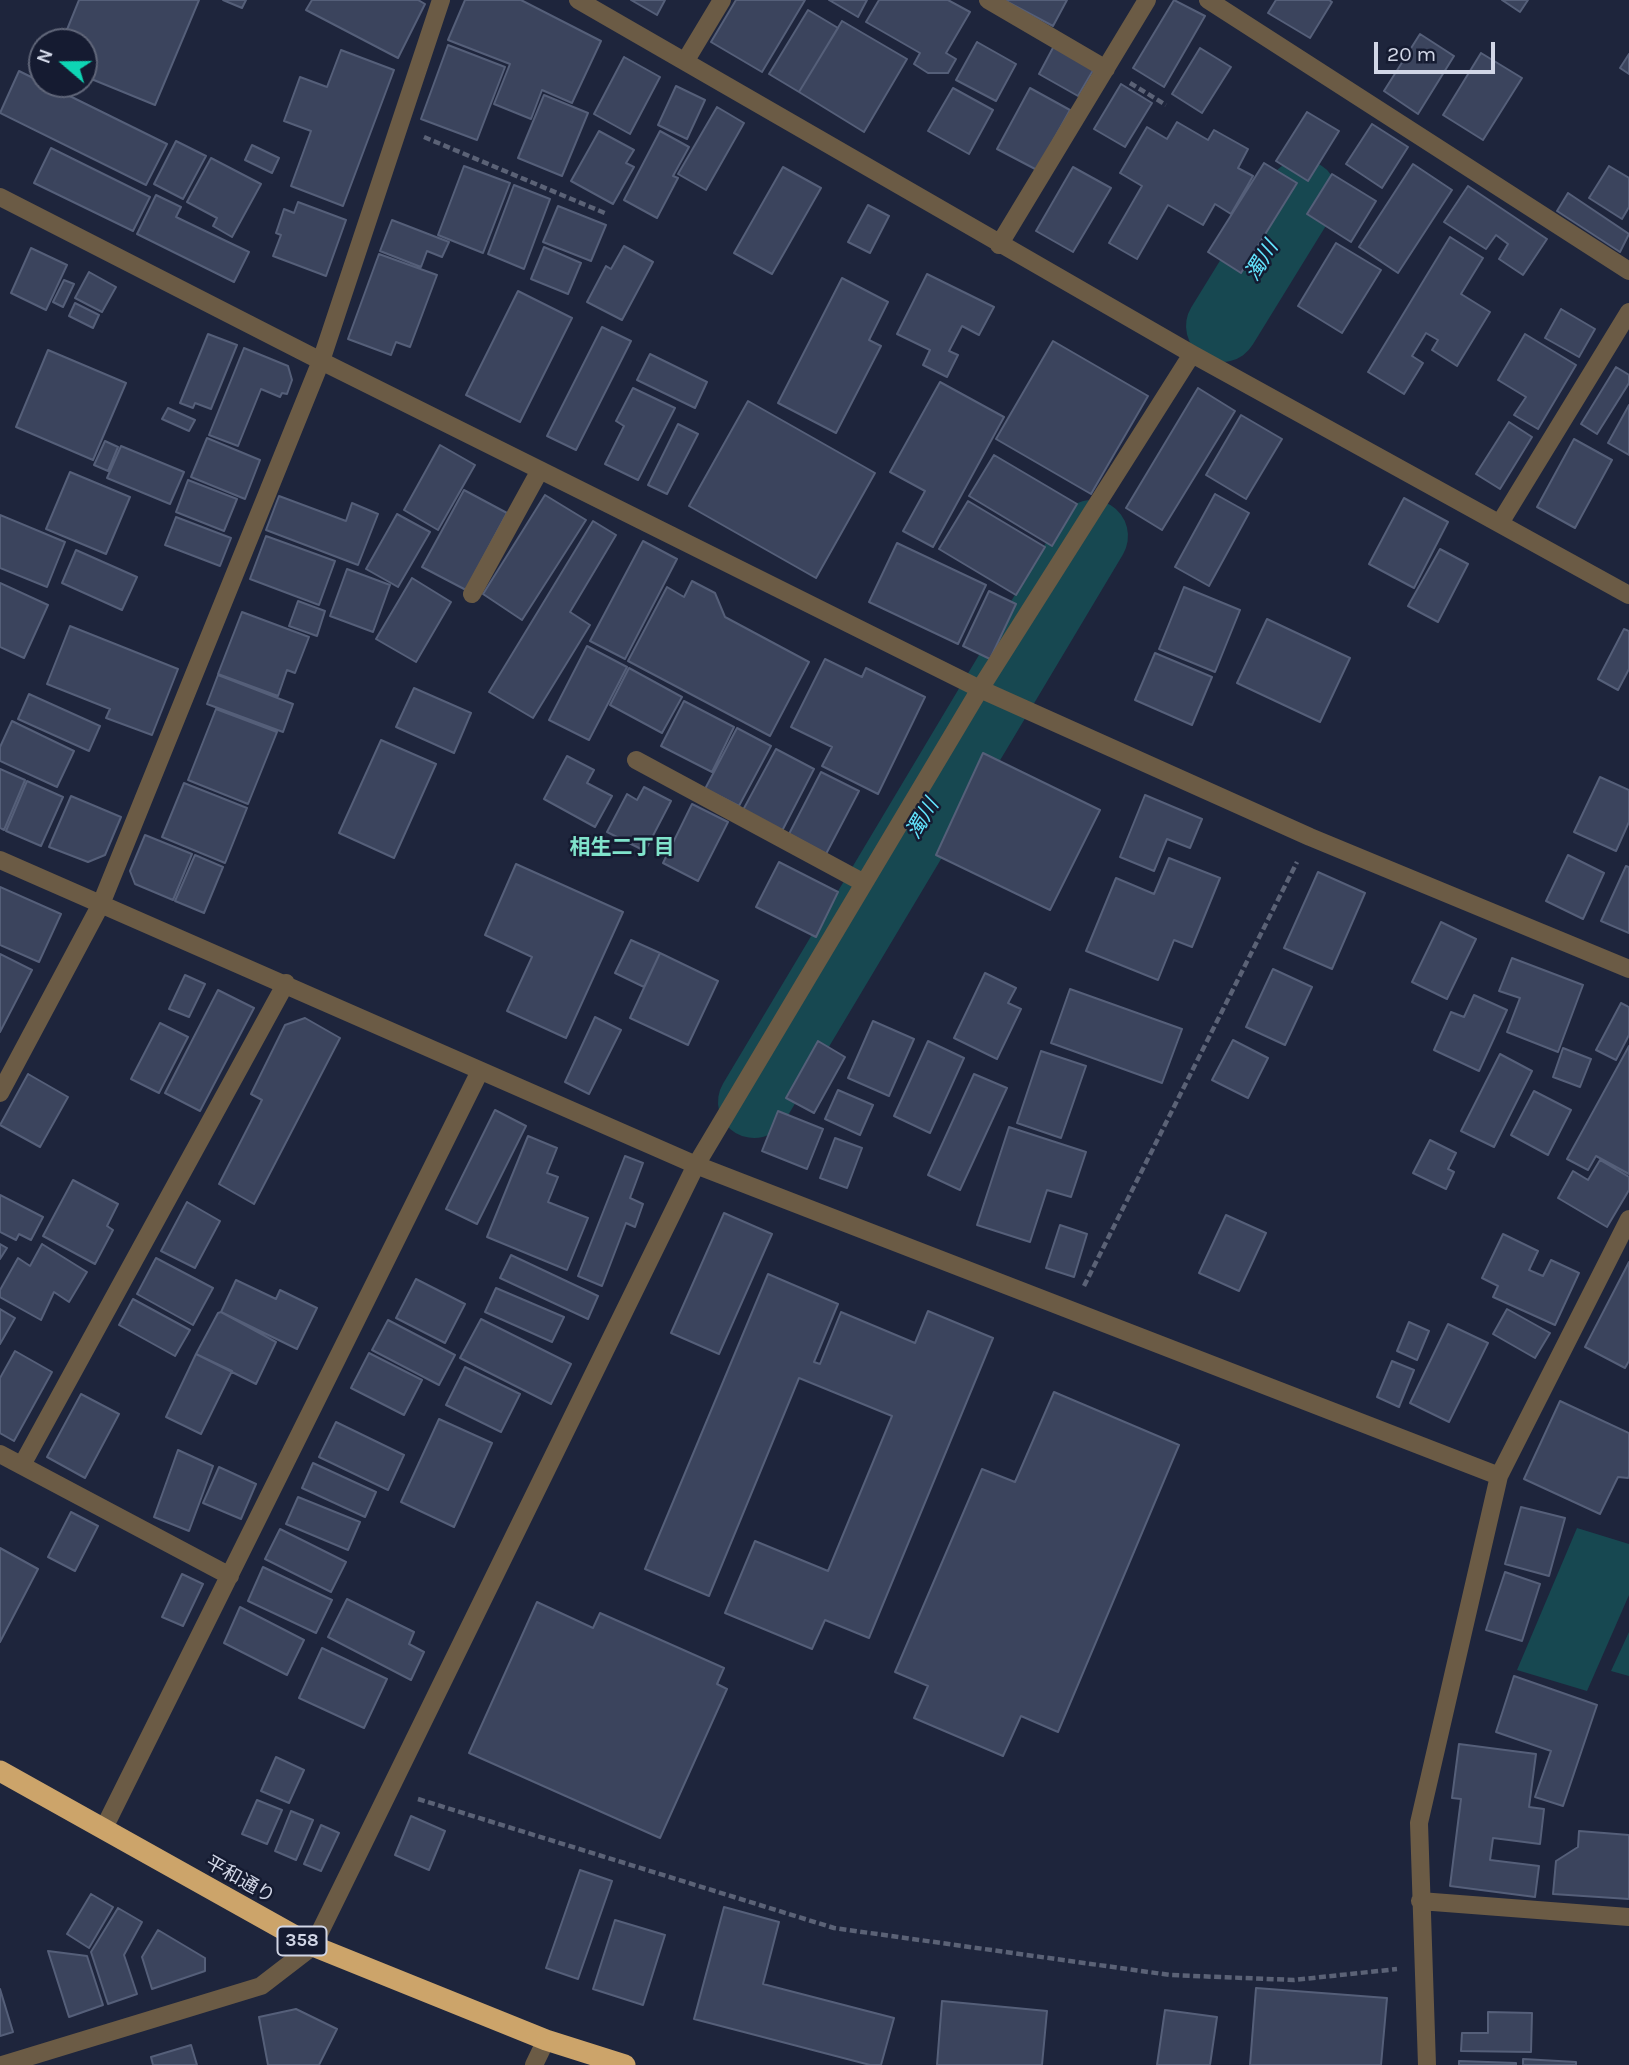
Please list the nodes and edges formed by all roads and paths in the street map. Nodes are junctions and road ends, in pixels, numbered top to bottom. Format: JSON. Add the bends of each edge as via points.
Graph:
{"nodes":[{"id":1,"x":442,"y":0,"type":"edge"},
{"id":2,"x":578,"y":0,"type":"edge"},
{"id":3,"x":722,"y":0,"type":"edge"},
{"id":4,"x":988,"y":0,"type":"edge"},
{"id":5,"x":1147,"y":0,"type":"edge"},
{"id":6,"x":1208,"y":0,"type":"edge"},
{"id":7,"x":685,"y":60,"type":"junction"},
{"id":8,"x":1105,"y":69,"type":"junction"},
{"id":9,"x":1166,"y":105,"type":"dead end"},
{"id":10,"x":398,"y":126,"type":"junction"},
{"id":11,"x":0,"y":197,"type":"edge"},
{"id":12,"x":607,"y":214,"type":"dead end"},
{"id":13,"x":999,"y":245,"type":"junction"},
{"id":14,"x":1629,"y":271,"type":"edge"},
{"id":15,"x":1629,"y":312,"type":"edge"},
{"id":16,"x":1192,"y":354,"type":"junction"},
{"id":17,"x":321,"y":361,"type":"junction"},
{"id":18,"x":540,"y":470,"type":"junction"},
{"id":19,"x":1500,"y":523,"type":"junction"},
{"id":20,"x":472,"y":594,"type":"dead end"},
{"id":21,"x":1629,"y":595,"type":"edge"},
{"id":22,"x":982,"y":689,"type":"junction"},
{"id":23,"x":636,"y":760,"type":"dead end"},
{"id":24,"x":1310,"y":836,"type":"junction"},
{"id":25,"x":0,"y":860,"type":"edge"},
{"id":26,"x":864,"y":884,"type":"junction"},
{"id":27,"x":101,"y":904,"type":"junction"},
{"id":28,"x":1629,"y":969,"type":"edge"},
{"id":29,"x":286,"y":983,"type":"junction"},
{"id":30,"x":480,"y":1070,"type":"junction"},
{"id":31,"x":0,"y":1093,"type":"edge"},
{"id":32,"x":696,"y":1165,"type":"junction"},
{"id":33,"x":1629,"y":1219,"type":"edge"},
{"id":34,"x":1071,"y":1311,"type":"junction"},
{"id":35,"x":0,"y":1454,"type":"edge"},
{"id":36,"x":22,"y":1465,"type":"junction"},
{"id":37,"x":1499,"y":1476,"type":"junction"},
{"id":38,"x":230,"y":1576,"type":"junction"},
{"id":39,"x":0,"y":1771,"type":"edge"},
{"id":40,"x":390,"y":1790,"type":"junction"},
{"id":41,"x":103,"y":1830,"type":"junction"},
{"id":42,"x":1420,"y":1901,"type":"junction"},
{"id":43,"x":1629,"y":1917,"type":"edge"},
{"id":44,"x":313,"y":1946,"type":"junction"},
{"id":45,"x":1426,"y":1966,"type":"junction"},
{"id":46,"x":546,"y":2040,"type":"junction"},
{"id":47,"x":2,"y":2065,"type":"edge"},
{"id":48,"x":534,"y":2065,"type":"edge"},
{"id":49,"x":625,"y":2065,"type":"edge"},
{"id":50,"x":1427,"y":2065,"type":"edge"}],
"edges":[{"from":1,"to":10,"type":"street"},
{"from":2,"to":7,"type":"street"},
{"from":3,"to":7,"type":"street"},
{"from":4,"to":8,"type":"street"},
{"from":5,"to":8,"type":"street"},
{"from":6,"to":14,"type":"street"},
{"from":7,"to":13,"type":"street"},
{"from":8,"to":9,"type":"path"},
{"from":8,"to":13,"type":"street"},
{"from":10,"to":12,"type":"path"},
{"from":10,"to":17,"type":"street"},
{"from":11,"to":17,"type":"street"},
{"from":13,"to":16,"type":"street"},
{"from":15,"to":19,"type":"street"},
{"from":16,"to":19,"type":"street"},
{"from":16,"to":22,"type":"street"},
{"from":17,"to":18,"type":"street"},
{"from":17,"to":27,"type":"street"},
{"from":18,"to":20,"type":"street"},
{"from":18,"to":22,"type":"street"},
{"from":19,"to":21,"type":"street"},
{"from":22,"to":24,"type":"street"},
{"from":22,"to":26,"type":"street"},
{"from":23,"to":26,"type":"street"},
{"from":24,"to":28,"type":"street"},
{"from":24,"to":34,"type":"path"},
{"from":25,"to":27,"type":"street"},
{"from":26,"to":32,"type":"street"},
{"from":27,"to":29,"type":"street"},
{"from":27,"to":31,"type":"street"},
{"from":29,"to":30,"type":"street"},
{"from":29,"to":36,"type":"street"},
{"from":30,"to":32,"type":"street"},
{"from":30,"to":38,"type":"street"},
{"from":32,"to":34,"type":"street"},
{"from":32,"to":40,"type":"street"},
{"from":33,"to":37,"type":"street"},
{"from":34,"to":37,"type":"street"},
{"from":35,"to":36,"type":"street"},
{"from":36,"to":38,"type":"street"},
{"from":37,"to":42,"type":"street","via":[[1419,1823]]},
{"from":38,"to":41,"type":"street"},
{"from":39,"to":41,"type":"highway","name":"平和通り","number":"358"},
{"from":40,"to":44,"type":"street"},
{"from":40,"to":45,"type":"path","via":[[834,1928],[1170,1975],[1294,1980]]},
{"from":41,"to":44,"type":"highway","name":"平和通り","number":"358"},
{"from":42,"to":43,"type":"street"},
{"from":42,"to":45,"type":"street"},
{"from":44,"to":46,"type":"highway","name":"平和通り","number":"358"},
{"from":44,"to":47,"type":"street","via":[[261,1986]]},
{"from":45,"to":50,"type":"street"},
{"from":46,"to":48,"type":"street"},
{"from":46,"to":49,"type":"highway","name":"平和通り","number":"358"}]}
